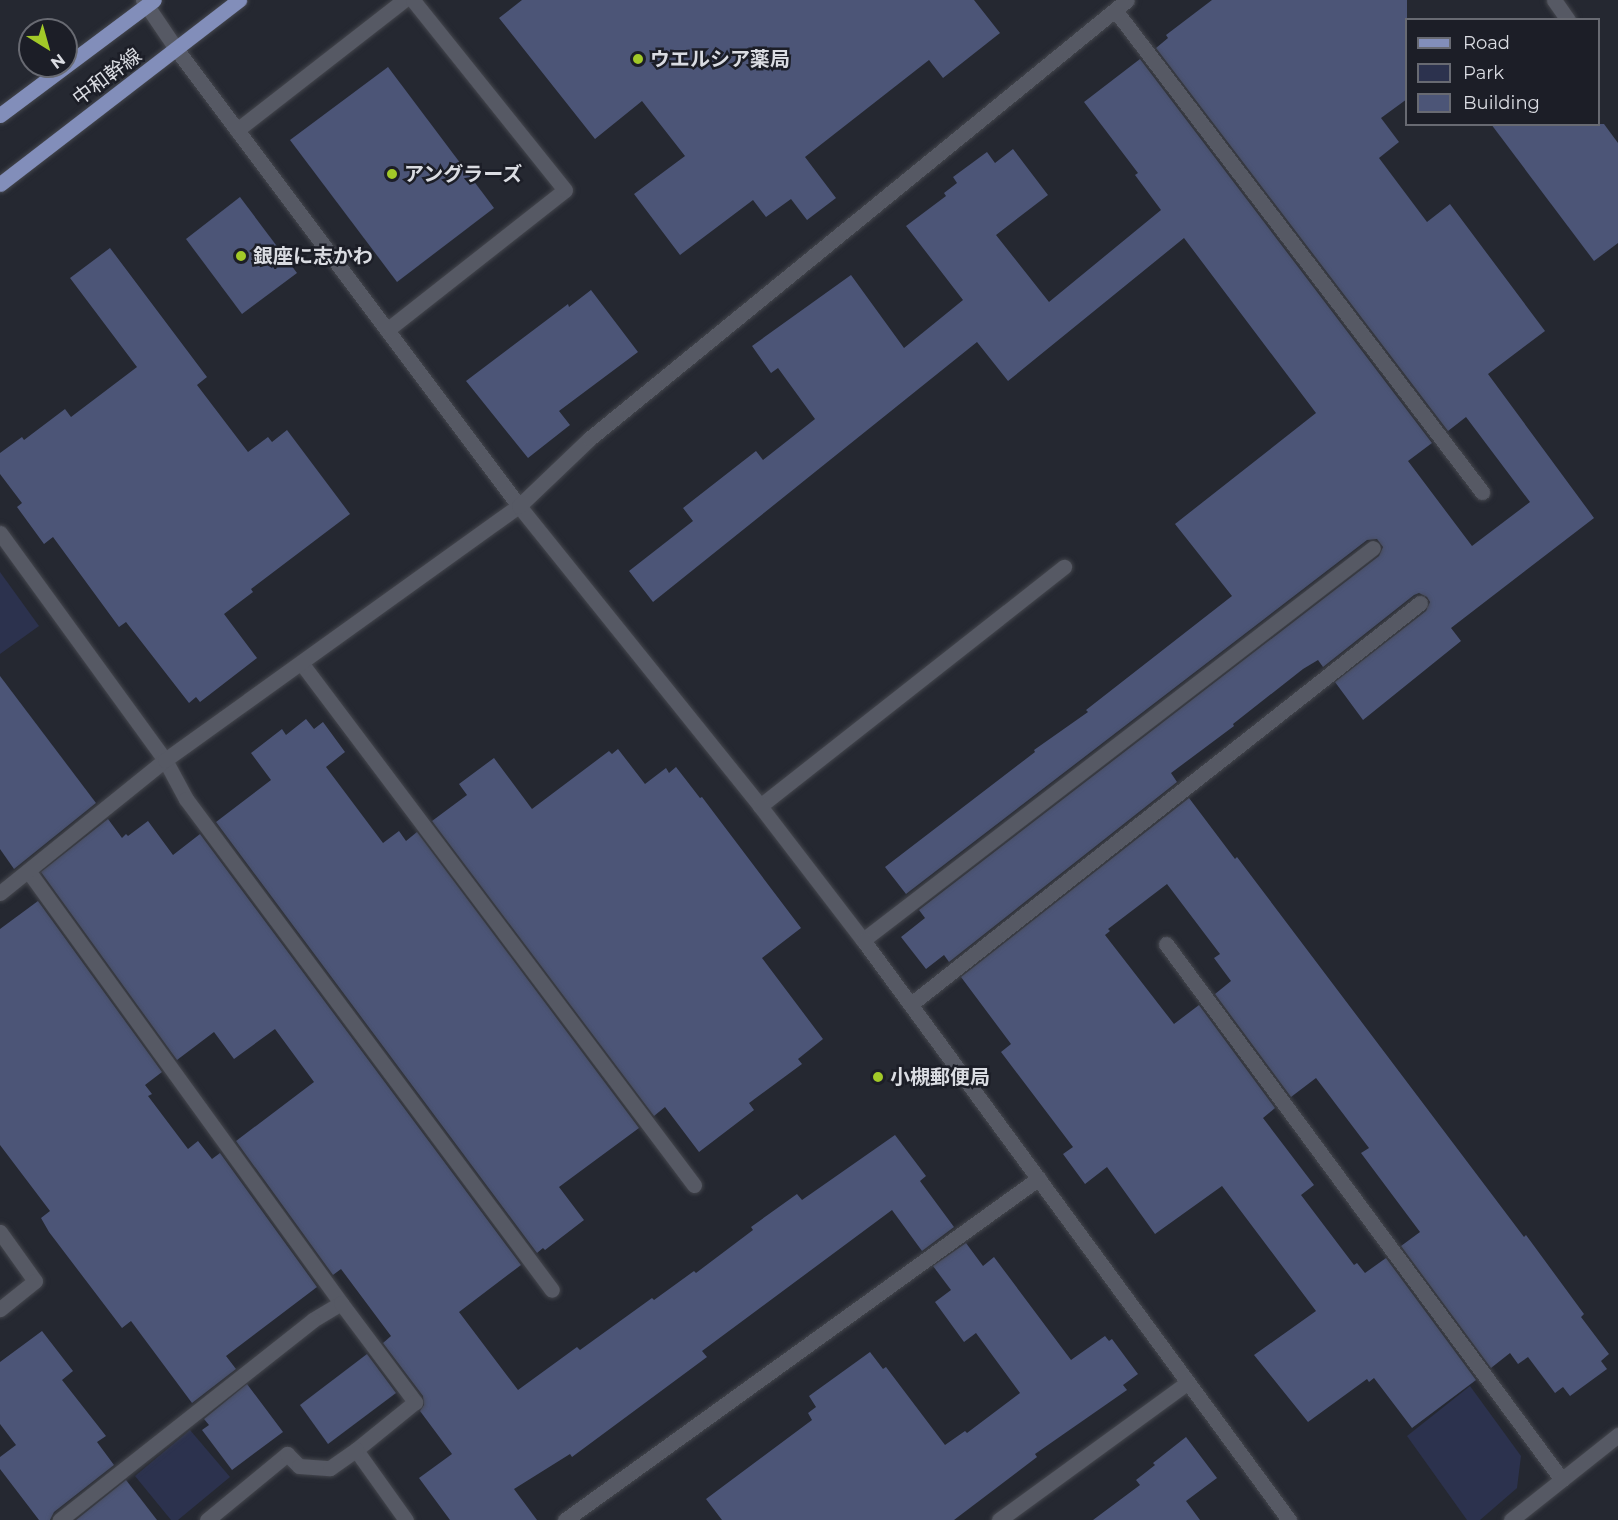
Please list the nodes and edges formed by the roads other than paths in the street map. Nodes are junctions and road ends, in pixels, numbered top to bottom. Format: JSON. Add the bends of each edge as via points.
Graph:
{"nodes":[{"id":1,"x":239,"y":0,"type":"edge"},
{"id":2,"x":404,"y":0,"type":"edge"},
{"id":3,"x":414,"y":0,"type":"edge"},
{"id":4,"x":1127,"y":0,"type":"edge"},
{"id":5,"x":1554,"y":0,"type":"edge"},
{"id":6,"x":148,"y":2,"type":"edge"},
{"id":7,"x":1115,"y":10,"type":"junction"},
{"id":8,"x":1567,"y":18,"type":"edge"},
{"id":9,"x":177,"y":50,"type":"junction"},
{"id":10,"x":0,"y":115,"type":"edge"},
{"id":11,"x":237,"y":130,"type":"junction"},
{"id":12,"x":0,"y":184,"type":"edge"},
{"id":13,"x":387,"y":330,"type":"junction"},
{"id":14,"x":1482,"y":492,"type":"dead end"},
{"id":15,"x":519,"y":506,"type":"junction"},
{"id":16,"x":0,"y":533,"type":"edge"},
{"id":17,"x":1373,"y":548,"type":"dead end"},
{"id":18,"x":1064,"y":567,"type":"dead end"},
{"id":19,"x":1420,"y":603,"type":"dead end"},
{"id":20,"x":302,"y":664,"type":"junction"},
{"id":21,"x":165,"y":760,"type":"junction"},
{"id":22,"x":760,"y":806,"type":"junction"},
{"id":23,"x":29,"y":872,"type":"junction"},
{"id":24,"x":0,"y":893,"type":"edge"},
{"id":25,"x":863,"y":940,"type":"junction"},
{"id":26,"x":1166,"y":944,"type":"dead end"},
{"id":27,"x":911,"y":1005,"type":"junction"},
{"id":28,"x":1039,"y":1178,"type":"junction"},
{"id":29,"x":694,"y":1185,"type":"dead end"},
{"id":30,"x":0,"y":1232,"type":"edge"},
{"id":31,"x":552,"y":1290,"type":"dead end"},
{"id":32,"x":341,"y":1303,"type":"junction"},
{"id":33,"x":0,"y":1309,"type":"edge"},
{"id":34,"x":1187,"y":1383,"type":"junction"},
{"id":35,"x":1618,"y":1435,"type":"edge"},
{"id":36,"x":356,"y":1449,"type":"junction"},
{"id":37,"x":1562,"y":1480,"type":"junction"},
{"id":38,"x":1520,"y":1517,"type":"edge"},
{"id":39,"x":60,"y":1520,"type":"edge"},
{"id":40,"x":207,"y":1520,"type":"edge"},
{"id":41,"x":406,"y":1520,"type":"edge"},
{"id":42,"x":565,"y":1520,"type":"edge"},
{"id":43,"x":999,"y":1520,"type":"edge"},
{"id":44,"x":1289,"y":1520,"type":"edge"}],
"edges":[{"from":1,"to":9,"type":"main road","name":"中和幹線"},
{"from":2,"to":11,"type":"street"},
{"from":3,"to":13,"type":"street","via":[[565,190]]},
{"from":4,"to":7,"type":"street"},
{"from":5,"to":8,"type":"street"},
{"from":6,"to":9,"type":"street"},
{"from":6,"to":10,"type":"main road","name":"中和幹線"},
{"from":7,"to":14,"type":"street"},
{"from":7,"to":15,"type":"street","via":[[590,439]]},
{"from":9,"to":11,"type":"street"},
{"from":9,"to":12,"type":"main road","name":"中和幹線"},
{"from":11,"to":13,"type":"street"},
{"from":13,"to":15,"type":"street"},
{"from":15,"to":20,"type":"street"},
{"from":15,"to":22,"type":"street"},
{"from":16,"to":21,"type":"street"},
{"from":17,"to":25,"type":"street"},
{"from":18,"to":22,"type":"street"},
{"from":19,"to":27,"type":"street"},
{"from":20,"to":21,"type":"street"},
{"from":20,"to":29,"type":"street"},
{"from":21,"to":23,"type":"street"},
{"from":21,"to":31,"type":"street","via":[[186,799]]},
{"from":22,"to":25,"type":"street"},
{"from":23,"to":24,"type":"street"},
{"from":23,"to":32,"type":"street"},
{"from":25,"to":27,"type":"street"},
{"from":26,"to":37,"type":"street"},
{"from":27,"to":28,"type":"street"},
{"from":28,"to":34,"type":"street"},
{"from":28,"to":42,"type":"street"},
{"from":30,"to":33,"type":"street","via":[[35,1281]]},
{"from":32,"to":36,"type":"street","via":[[415,1402]]},
{"from":32,"to":39,"type":"street","via":[[313,1320]]},
{"from":34,"to":43,"type":"street"},
{"from":34,"to":44,"type":"street"},
{"from":35,"to":37,"type":"street"},
{"from":36,"to":40,"type":"street","via":[[330,1468],[299,1466],[287,1454]]},
{"from":36,"to":41,"type":"street"},
{"from":37,"to":38,"type":"street"}]}
